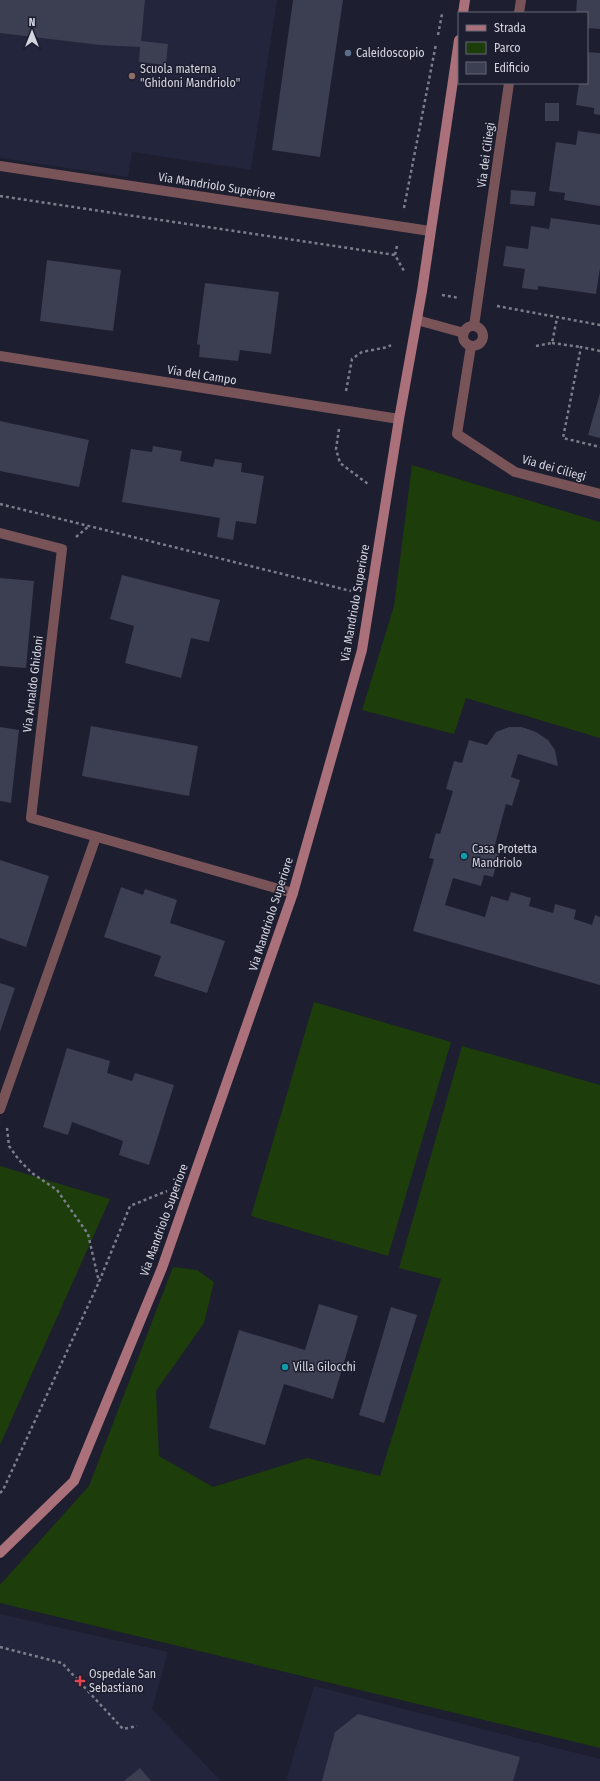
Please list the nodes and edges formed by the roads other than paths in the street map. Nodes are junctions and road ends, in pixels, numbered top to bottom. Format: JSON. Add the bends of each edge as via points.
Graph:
{"nodes":[{"id":1,"x":465,"y":0,"type":"edge"},
{"id":2,"x":521,"y":0,"type":"edge"},
{"id":3,"x":463,"y":12,"type":"edge"},
{"id":4,"x":519,"y":12,"type":"edge"},
{"id":5,"x":458,"y":47,"type":"edge"},
{"id":6,"x":509,"y":84,"type":"edge"},
{"id":7,"x":0,"y":166,"type":"edge"},
{"id":8,"x":430,"y":231,"type":"junction"},
{"id":9,"x":417,"y":320,"type":"junction"},
{"id":10,"x":474,"y":326,"type":"junction"},
{"id":11,"x":464,"y":333,"type":"junction"},
{"id":12,"x":471,"y":346,"type":"junction"},
{"id":13,"x":0,"y":356,"type":"edge"},
{"id":14,"x":399,"y":419,"type":"junction"},
{"id":15,"x":600,"y":494,"type":"edge"},
{"id":16,"x":0,"y":533,"type":"edge"},
{"id":17,"x":96,"y":837,"type":"junction"},
{"id":18,"x":293,"y":893,"type":"junction"},
{"id":19,"x":0,"y":1109,"type":"edge"},
{"id":20,"x":0,"y":1553,"type":"edge"}],
"edges":[{"from":1,"to":3,"type":"street"},
{"from":2,"to":4,"type":"street"},
{"from":5,"to":8,"type":"street","name":"Via Mandriolo Superiore"},
{"from":6,"to":10,"type":"street","name":"Via dei Ciliegi"},
{"from":7,"to":8,"type":"street","name":"Via Mandriolo Superiore"},
{"from":8,"to":9,"type":"street","name":"Via Mandriolo Superiore"},
{"from":9,"to":11,"type":"street"},
{"from":9,"to":14,"type":"street","name":"Via Mandriolo Superiore"},
{"from":10,"to":11,"type":"street"},
{"from":10,"to":12,"type":"street","via":[[482,331],[483,337],[477,345]]},
{"from":11,"to":12,"type":"street","via":[[464,340]]},
{"from":12,"to":15,"type":"street","name":"Via dei Ciliegi","via":[[457,434],[515,472]]},
{"from":13,"to":14,"type":"street","name":"Via del Campo"},
{"from":14,"to":18,"type":"street","name":"Via Mandriolo Superiore","via":[[362,650]]},
{"from":16,"to":17,"type":"street","name":"Via Arnaldo Ghidoni","via":[[62,549],[31,818]]},
{"from":17,"to":18,"type":"street","name":"Via Arnaldo Ghidoni"},
{"from":17,"to":19,"type":"street"},
{"from":18,"to":20,"type":"street","name":"Via Mandriolo Superiore","via":[[162,1268],[74,1481]]}]}
